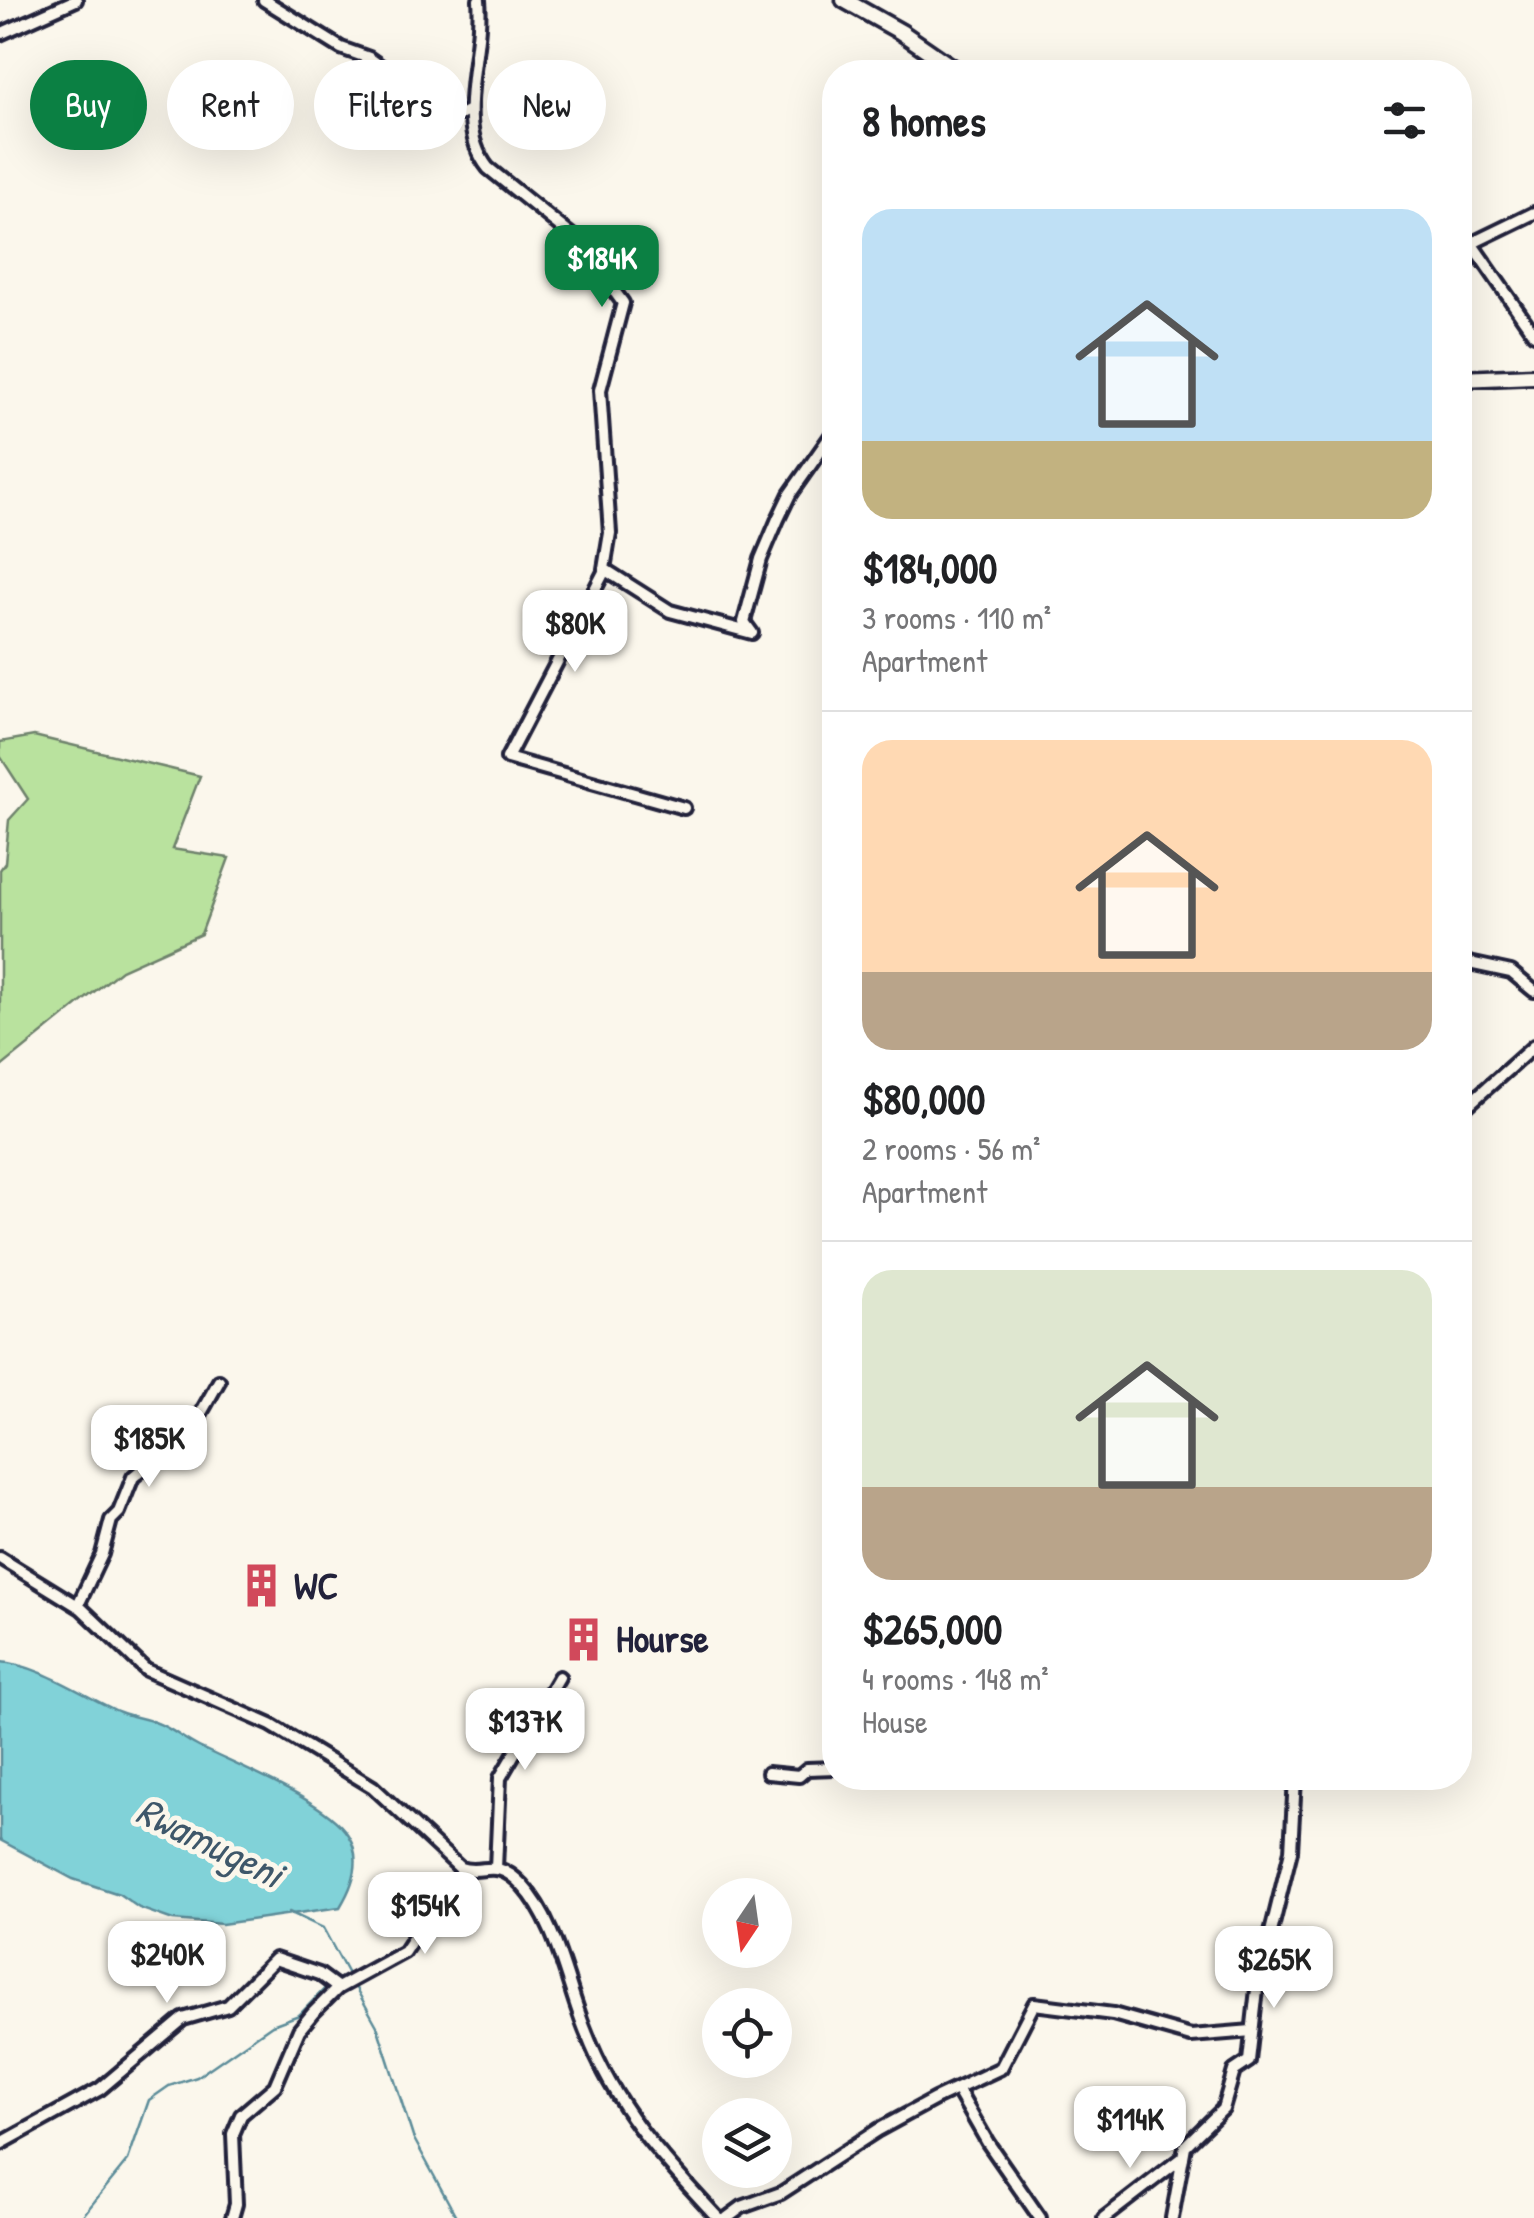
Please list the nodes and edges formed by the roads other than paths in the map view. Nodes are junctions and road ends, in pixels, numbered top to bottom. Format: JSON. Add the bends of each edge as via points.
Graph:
{"nodes":[{"id":1,"x":76,"y":0,"type":"edge"},
{"id":2,"x":264,"y":0,"type":"edge"},
{"id":3,"x":479,"y":0,"type":"edge"},
{"id":4,"x":844,"y":0,"type":"edge"},
{"id":5,"x":0,"y":34,"type":"edge"},
{"id":6,"x":941,"y":60,"type":"edge"},
{"id":7,"x":470,"y":110,"type":"junction"},
{"id":8,"x":1534,"y":213,"type":"edge"},
{"id":9,"x":1472,"y":243,"type":"edge"},
{"id":10,"x":1472,"y":254,"type":"edge"},
{"id":11,"x":1534,"y":334,"type":"edge"},
{"id":12,"x":1534,"y":376,"type":"edge"},
{"id":13,"x":1472,"y":379,"type":"edge"},
{"id":14,"x":822,"y":448,"type":"edge"},
{"id":15,"x":605,"y":570,"type":"junction"},
{"id":16,"x":684,"y":808,"type":"dead end"},
{"id":17,"x":1472,"y":964,"type":"edge"},
{"id":18,"x":1534,"y":991,"type":"edge"},
{"id":19,"x":1534,"y":1046,"type":"edge"},
{"id":20,"x":1472,"y":1101,"type":"edge"},
{"id":21,"x":219,"y":1381,"type":"dead end"},
{"id":22,"x":0,"y":1558,"type":"edge"},
{"id":23,"x":78,"y":1605,"type":"junction"},
{"id":24,"x":559,"y":1678,"type":"dead end"},
{"id":25,"x":822,"y":1768,"type":"edge"},
{"id":26,"x":768,"y":1773,"type":"dead end"},
{"id":27,"x":1294,"y":1790,"type":"edge"},
{"id":28,"x":496,"y":1868,"type":"junction"},
{"id":29,"x":465,"y":1870,"type":"junction"},
{"id":30,"x":338,"y":1988,"type":"junction"},
{"id":31,"x":1252,"y":2030,"type":"junction"},
{"id":32,"x":957,"y":2089,"type":"junction"},
{"id":33,"x":0,"y":2144,"type":"edge"},
{"id":34,"x":1182,"y":2157,"type":"junction"},
{"id":35,"x":233,"y":2216,"type":"edge"},
{"id":36,"x":718,"y":2218,"type":"edge"},
{"id":37,"x":727,"y":2218,"type":"edge"},
{"id":38,"x":1040,"y":2218,"type":"edge"},
{"id":39,"x":1104,"y":2218,"type":"edge"},
{"id":40,"x":1172,"y":2218,"type":"edge"}],
"edges":[{"from":1,"to":5,"type":"street"},
{"from":2,"to":7,"type":"street","via":[[369,58],[432,103],[462,114]]},
{"from":3,"to":7,"type":"street"},
{"from":4,"to":6,"type":"main road"},
{"from":7,"to":15,"type":"street","via":[[481,159],[576,239],[623,303],[600,390],[610,533]]},
{"from":8,"to":9,"type":"street"},
{"from":10,"to":11,"type":"street"},
{"from":12,"to":13,"type":"main road"},
{"from":14,"to":15,"type":"street","via":[[790,494],[766,546],[744,622],[753,632],[672,612]]},
{"from":15,"to":16,"type":"street","via":[[507,758]]},
{"from":17,"to":18,"type":"street","via":[[1511,972]]},
{"from":19,"to":20,"type":"street"},
{"from":21,"to":23,"type":"street","via":[[192,1430],[133,1478]]},
{"from":22,"to":23,"type":"street"},
{"from":23,"to":29,"type":"street","via":[[148,1672],[271,1725],[372,1787]]},
{"from":24,"to":28,"type":"street","via":[[500,1778]]},
{"from":25,"to":26,"type":"street","via":[[799,1776]]},
{"from":27,"to":31,"type":"street","via":[[1291,1851]]},
{"from":28,"to":29,"type":"street"},
{"from":28,"to":36,"type":"street","via":[[524,1886],[539,1913],[586,2034],[631,2121]]},
{"from":29,"to":30,"type":"street","via":[[403,1954]]},
{"from":30,"to":33,"type":"street","via":[[276,1959],[228,2006],[182,2020],[100,2089]]},
{"from":30,"to":35,"type":"street","via":[[298,2030],[275,2086],[238,2120]]},
{"from":31,"to":32,"type":"street","via":[[1191,2036],[1114,2014],[1037,2003],[1003,2066]]},
{"from":31,"to":34,"type":"street","via":[[1249,2061],[1234,2071],[1224,2109],[1188,2139]]},
{"from":32,"to":37,"type":"street"},
{"from":32,"to":38,"type":"street"},
{"from":34,"to":39,"type":"street"},
{"from":34,"to":40,"type":"street"}]}
